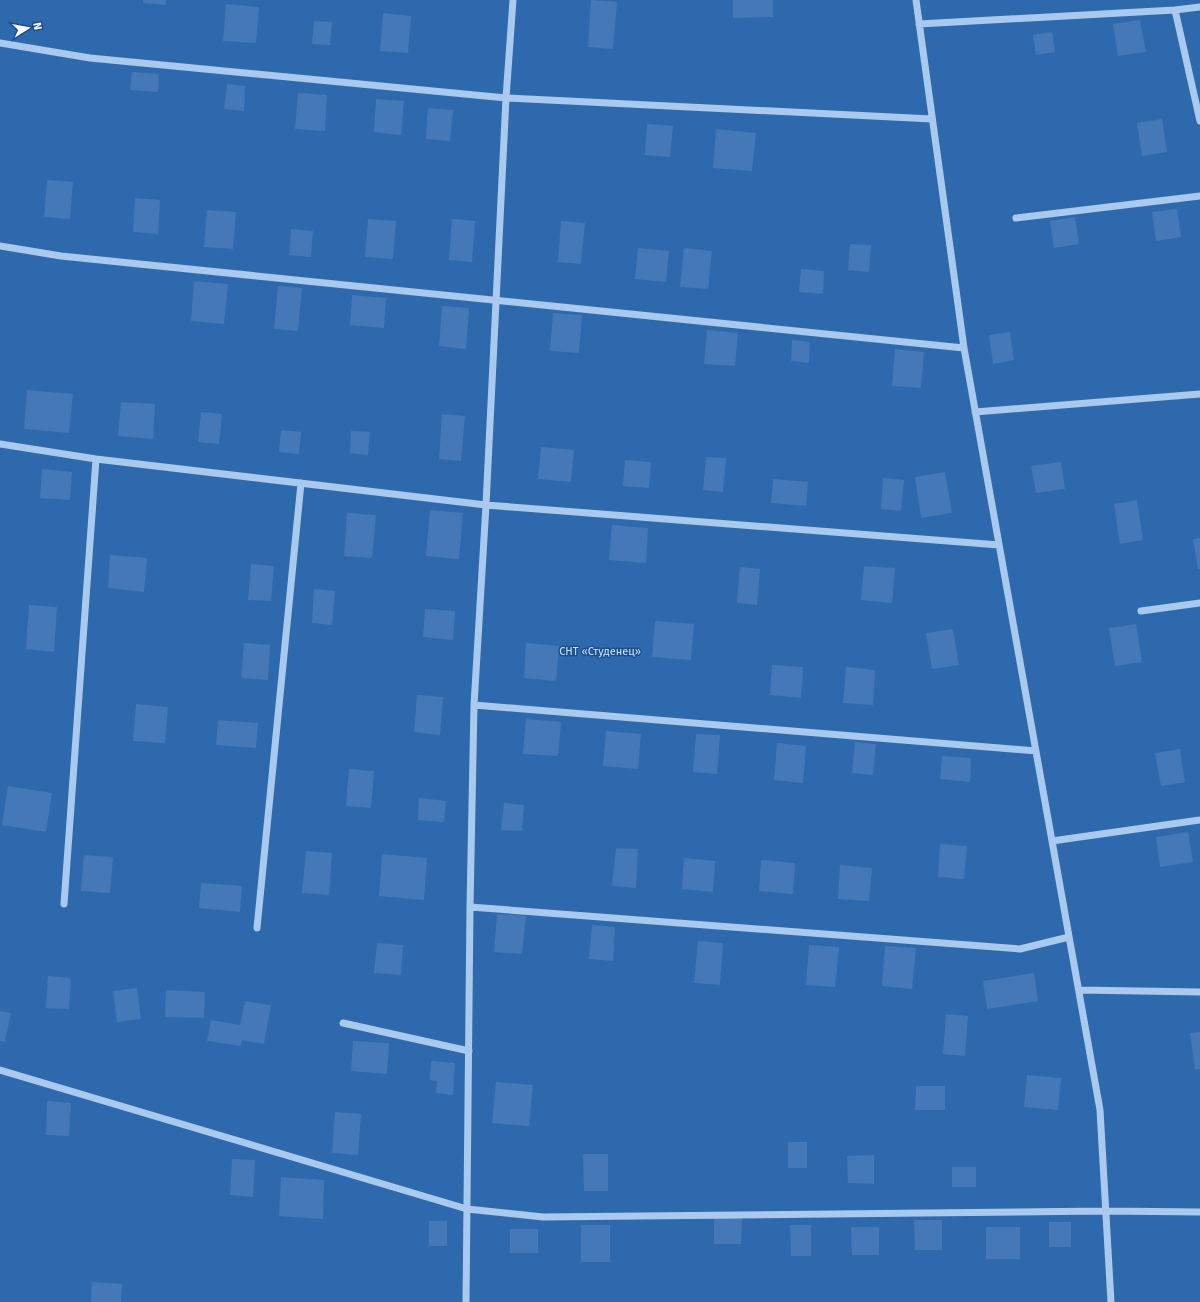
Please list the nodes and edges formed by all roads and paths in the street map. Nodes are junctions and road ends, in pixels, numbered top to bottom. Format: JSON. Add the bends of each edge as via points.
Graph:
{"nodes":[{"id":1,"x":513,"y":0,"type":"edge"},
{"id":2,"x":916,"y":0,"type":"edge"},
{"id":3,"x":1200,"y":7,"type":"edge"},
{"id":4,"x":1175,"y":10,"type":"junction"},
{"id":5,"x":919,"y":24,"type":"junction"},
{"id":6,"x":0,"y":43,"type":"edge"},
{"id":7,"x":506,"y":98,"type":"junction"},
{"id":8,"x":932,"y":119,"type":"junction"},
{"id":9,"x":1200,"y":121,"type":"edge"},
{"id":10,"x":1200,"y":196,"type":"edge"},
{"id":11,"x":1016,"y":218,"type":"dead end"},
{"id":12,"x":0,"y":246,"type":"edge"},
{"id":13,"x":496,"y":301,"type":"junction"},
{"id":14,"x":964,"y":348,"type":"junction"},
{"id":15,"x":1200,"y":394,"type":"edge"},
{"id":16,"x":975,"y":412,"type":"junction"},
{"id":17,"x":0,"y":444,"type":"edge"},
{"id":18,"x":96,"y":459,"type":"junction"},
{"id":19,"x":301,"y":483,"type":"junction"},
{"id":20,"x":486,"y":505,"type":"junction"},
{"id":21,"x":999,"y":545,"type":"junction"},
{"id":22,"x":1200,"y":604,"type":"edge"},
{"id":23,"x":1141,"y":611,"type":"dead end"},
{"id":24,"x":474,"y":705,"type":"junction"},
{"id":25,"x":1036,"y":752,"type":"junction"},
{"id":26,"x":1200,"y":820,"type":"edge"},
{"id":27,"x":1052,"y":841,"type":"junction"},
{"id":28,"x":64,"y":904,"type":"dead end"},
{"id":29,"x":470,"y":907,"type":"junction"},
{"id":30,"x":257,"y":928,"type":"dead end"},
{"id":31,"x":1069,"y":937,"type":"junction"},
{"id":32,"x":1079,"y":990,"type":"junction"},
{"id":33,"x":1200,"y":992,"type":"edge"},
{"id":34,"x":343,"y":1023,"type":"dead end"},
{"id":35,"x":469,"y":1051,"type":"junction"},
{"id":36,"x":0,"y":1070,"type":"edge"},
{"id":37,"x":467,"y":1209,"type":"junction"},
{"id":38,"x":1106,"y":1211,"type":"junction"},
{"id":39,"x":1200,"y":1212,"type":"edge"},
{"id":40,"x":466,"y":1302,"type":"edge"},
{"id":41,"x":1111,"y":1302,"type":"edge"}],
"edges":[{"from":1,"to":7,"type":"street"},
{"from":2,"to":5,"type":"street"},
{"from":3,"to":4,"type":"street"},
{"from":4,"to":5,"type":"street"},
{"from":4,"to":9,"type":"street"},
{"from":5,"to":8,"type":"street"},
{"from":6,"to":7,"type":"street","via":[[90,58]]},
{"from":7,"to":8,"type":"street"},
{"from":7,"to":13,"type":"street"},
{"from":8,"to":14,"type":"street"},
{"from":10,"to":11,"type":"street"},
{"from":12,"to":13,"type":"street","via":[[61,256]]},
{"from":13,"to":14,"type":"street"},
{"from":13,"to":20,"type":"street"},
{"from":14,"to":16,"type":"street"},
{"from":15,"to":16,"type":"street"},
{"from":16,"to":21,"type":"street"},
{"from":17,"to":18,"type":"street"},
{"from":18,"to":19,"type":"street"},
{"from":18,"to":28,"type":"street"},
{"from":19,"to":20,"type":"street"},
{"from":19,"to":30,"type":"street"},
{"from":20,"to":21,"type":"street"},
{"from":20,"to":24,"type":"street"},
{"from":21,"to":25,"type":"street"},
{"from":22,"to":23,"type":"street"},
{"from":24,"to":25,"type":"street"},
{"from":24,"to":29,"type":"street"},
{"from":25,"to":27,"type":"street"},
{"from":26,"to":27,"type":"street"},
{"from":27,"to":31,"type":"street"},
{"from":29,"to":31,"type":"street","via":[[1020,949]]},
{"from":29,"to":35,"type":"street"},
{"from":31,"to":32,"type":"street"},
{"from":32,"to":33,"type":"street"},
{"from":32,"to":38,"type":"street","via":[[1100,1110]]},
{"from":34,"to":35,"type":"street"},
{"from":35,"to":37,"type":"street"},
{"from":36,"to":37,"type":"street"},
{"from":37,"to":38,"type":"street","via":[[543,1217]]},
{"from":37,"to":40,"type":"street"},
{"from":38,"to":39,"type":"street"},
{"from":38,"to":41,"type":"street"}]}
